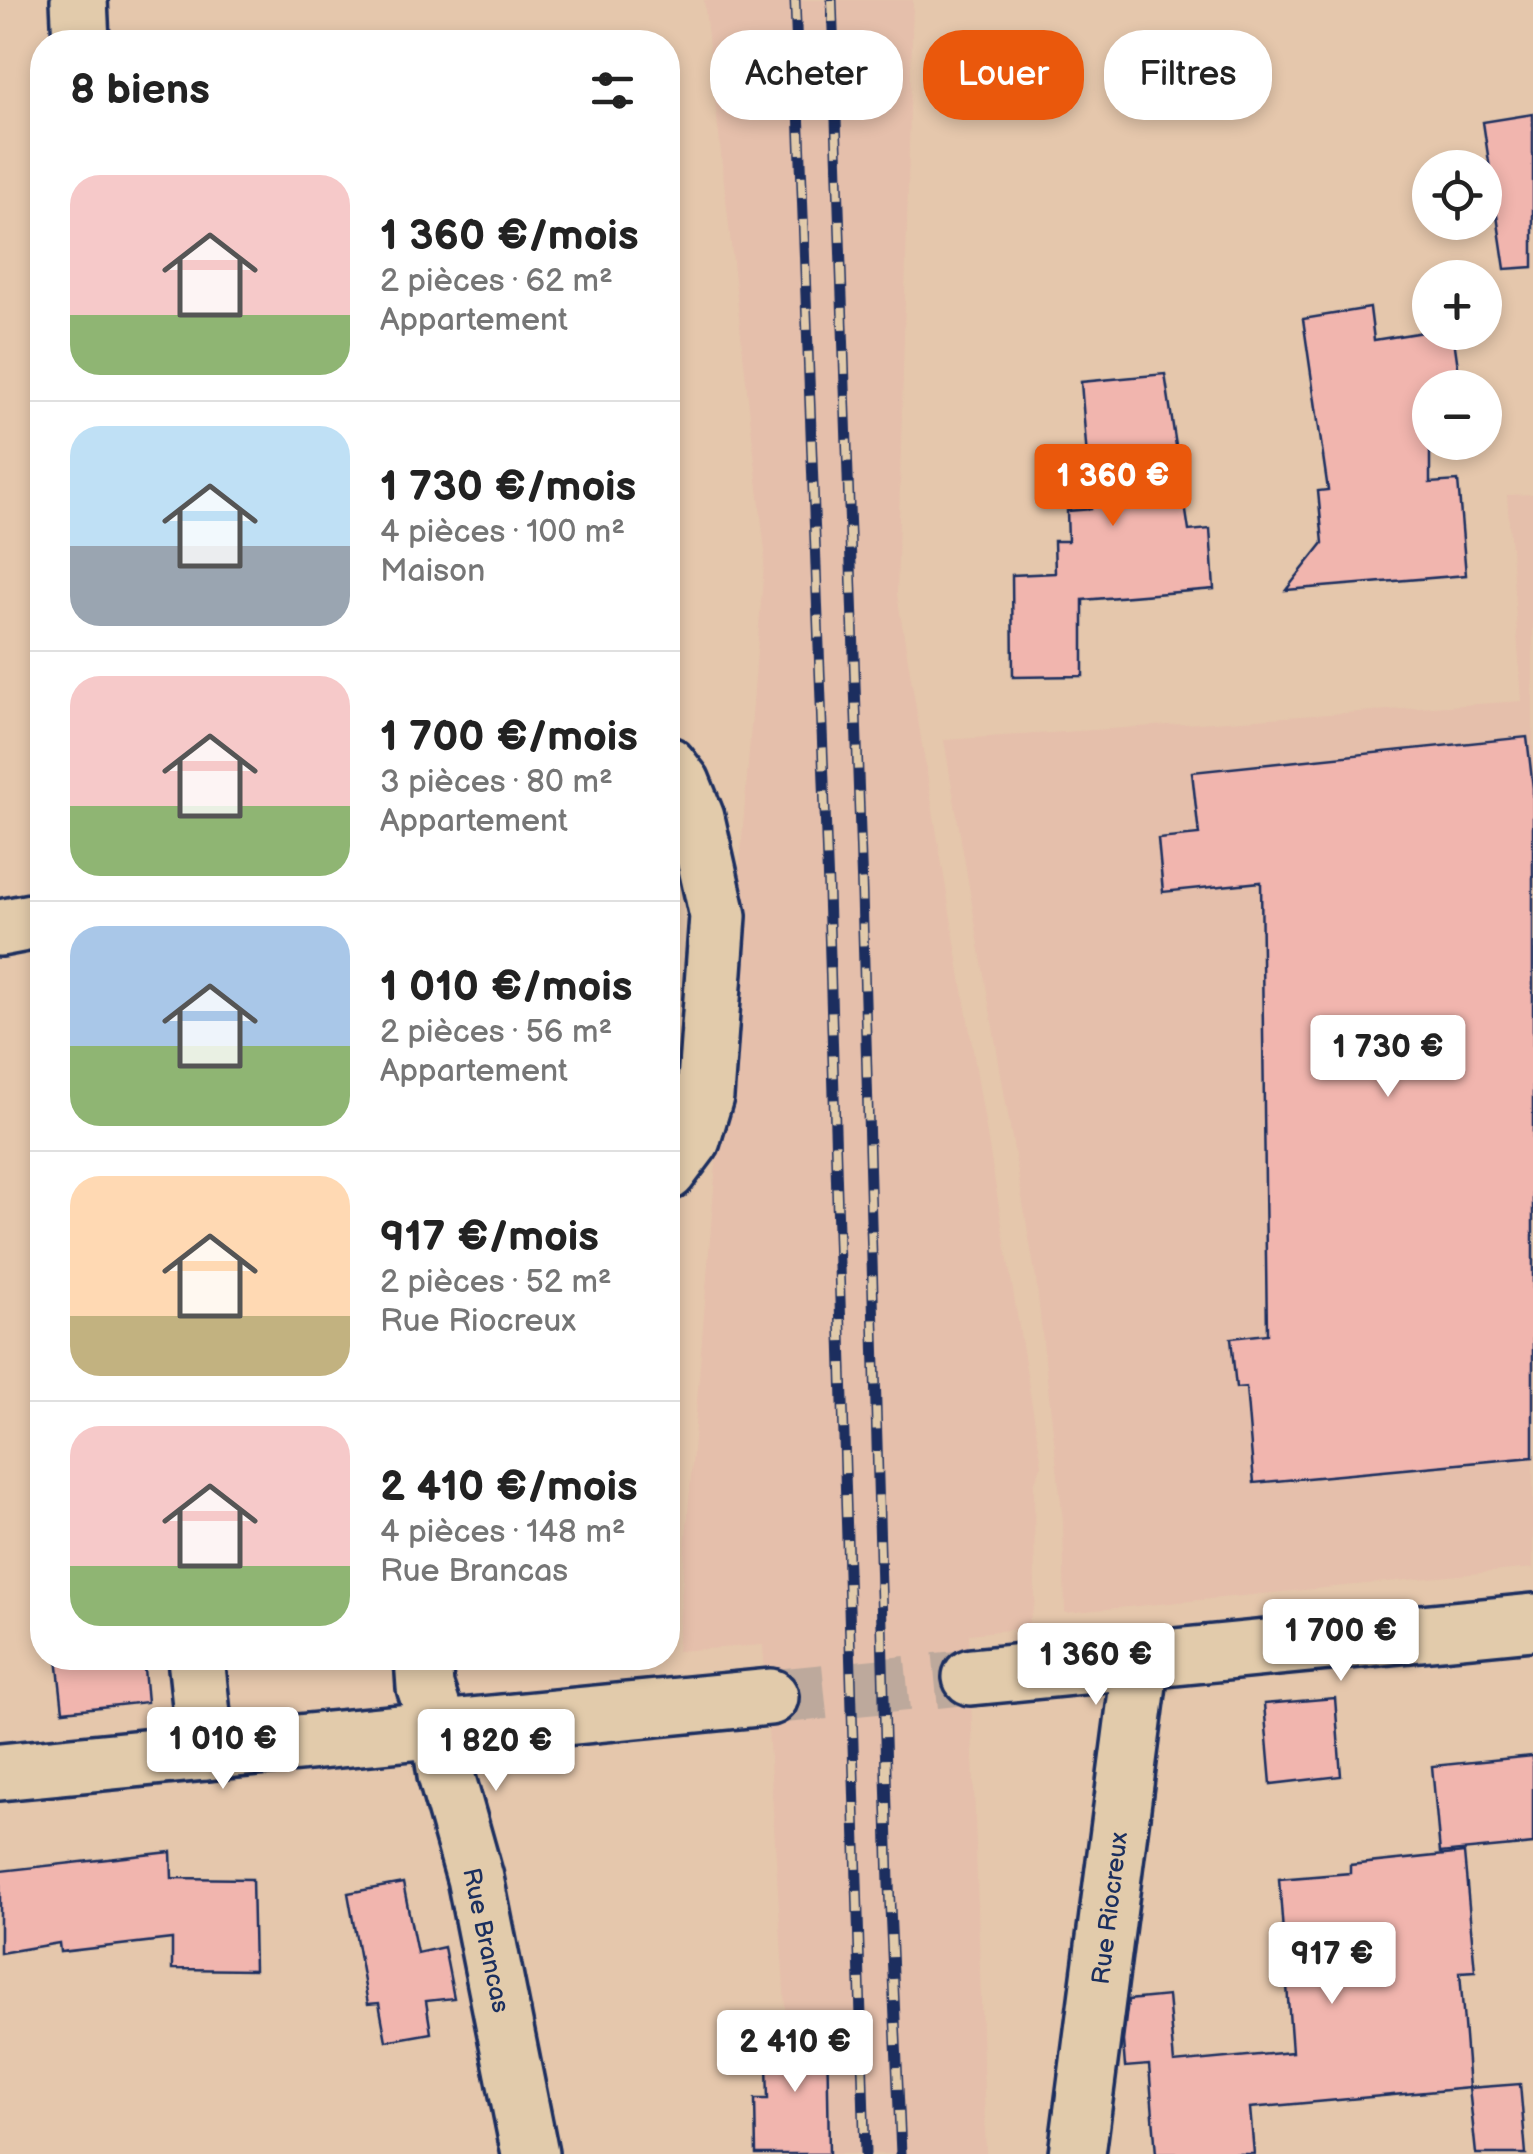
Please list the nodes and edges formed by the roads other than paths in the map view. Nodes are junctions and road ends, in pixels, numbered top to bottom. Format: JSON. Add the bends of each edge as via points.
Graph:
{"nodes":[{"id":1,"x":79,"y":0,"type":"edge"},
{"id":2,"x":80,"y":30,"type":"edge"},
{"id":3,"x":680,"y":780,"type":"edge"},
{"id":4,"x":30,"y":922,"type":"edge"},
{"id":5,"x":0,"y":928,"type":"edge"},
{"id":6,"x":680,"y":1156,"type":"edge"},
{"id":7,"x":1533,"y":1622,"type":"edge"},
{"id":8,"x":1141,"y":1662,"type":"junction"},
{"id":9,"x":197,"y":1670,"type":"edge"},
{"id":10,"x":423,"y":1670,"type":"edge"},
{"id":11,"x":971,"y":1677,"type":"tunnel mouth"},
{"id":12,"x":770,"y":1697,"type":"tunnel mouth"},
{"id":13,"x":439,"y":1728,"type":"junction"},
{"id":14,"x":206,"y":1752,"type":"junction"},
{"id":15,"x":0,"y":1772,"type":"edge"},
{"id":16,"x":530,"y":2154,"type":"edge"},
{"id":17,"x":1078,"y":2154,"type":"edge"}],
"edges":[{"from":1,"to":2,"type":"main road"},
{"from":3,"to":6,"type":"main road","via":[[696,818],[718,916],[704,1096],[692,1140]]},
{"from":4,"to":5,"type":"main road"},
{"from":7,"to":8,"type":"main road"},
{"from":8,"to":11,"type":"main road"},
{"from":8,"to":17,"type":"main road","name":"Rue Riocreux"},
{"from":9,"to":14,"type":"main road"},
{"from":10,"to":13,"type":"main road","name":"Rue Brancas"},
{"from":12,"to":13,"type":"main road"},
{"from":13,"to":14,"type":"main road"},
{"from":13,"to":16,"type":"main road","name":"Rue Brancas"},
{"from":14,"to":15,"type":"main road"}]}
